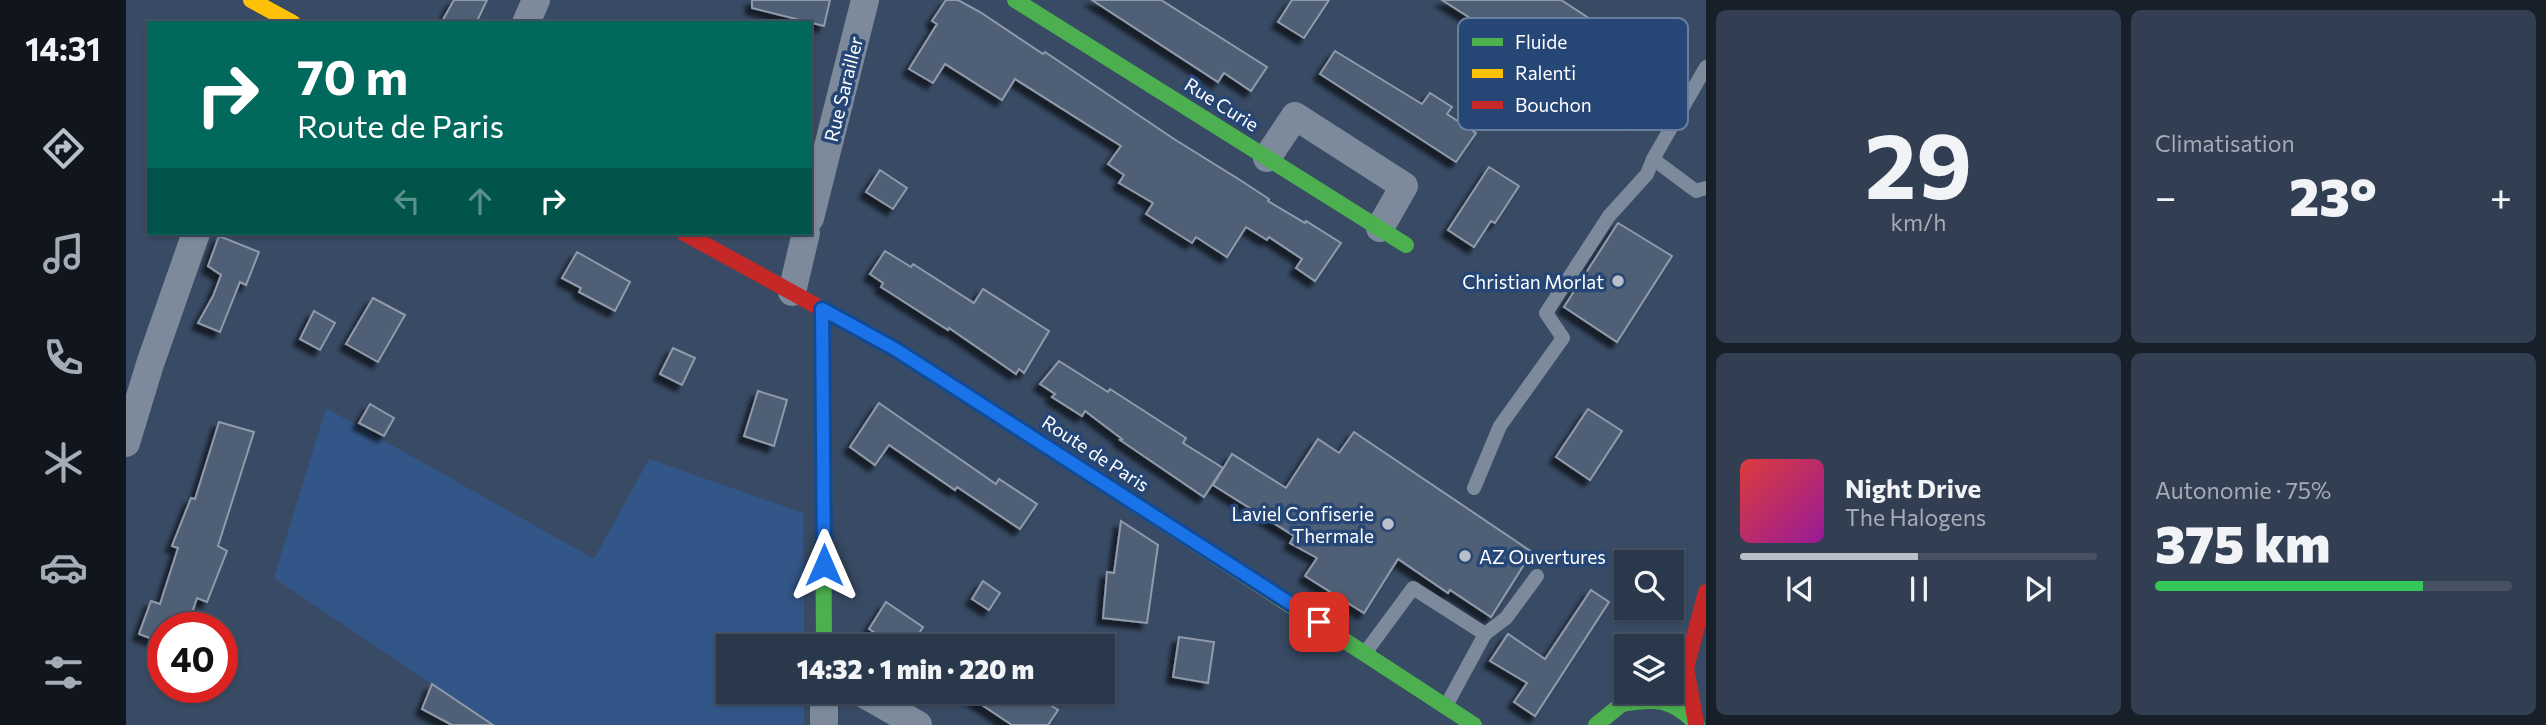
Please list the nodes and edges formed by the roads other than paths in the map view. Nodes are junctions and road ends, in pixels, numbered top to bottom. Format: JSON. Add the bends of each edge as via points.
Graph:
{"nodes":[{"id":1,"x":536,"y":0,"type":"edge"},
{"id":2,"x":865,"y":0,"type":"edge"},
{"id":3,"x":1015,"y":0,"type":"edge"},
{"id":4,"x":527,"y":21,"type":"edge"},
{"id":5,"x":1706,"y":67,"type":"edge"},
{"id":6,"x":1688,"y":98,"type":"edge"},
{"id":7,"x":1670,"y":130,"type":"edge"},
{"id":8,"x":1267,"y":158,"type":"junction"},
{"id":9,"x":1653,"y":159,"type":"junction"},
{"id":10,"x":1706,"y":188,"type":"edge"},
{"id":11,"x":812,"y":197,"type":"edge"},
{"id":12,"x":1380,"y":229,"type":"junction"},
{"id":13,"x":195,"y":235,"type":"edge"},
{"id":14,"x":688,"y":235,"type":"edge"},
{"id":15,"x":802,"y":235,"type":"edge"},
{"id":16,"x":1406,"y":245,"type":"dead end"},
{"id":17,"x":792,"y":292,"type":"junction"},
{"id":18,"x":822,"y":309,"type":"junction"},
{"id":19,"x":126,"y":443,"type":"edge"},
{"id":20,"x":1474,"y":488,"type":"dead end"},
{"id":21,"x":1537,"y":576,"type":"dead end"},
{"id":22,"x":1706,"y":581,"type":"edge"},
{"id":23,"x":1706,"y":592,"type":"edge"},
{"id":24,"x":824,"y":634,"type":"edge"},
{"id":25,"x":1485,"y":634,"type":"junction"},
{"id":26,"x":1679,"y":634,"type":"edge"},
{"id":27,"x":1365,"y":653,"type":"junction"},
{"id":28,"x":824,"y":704,"type":"edge"},
{"id":29,"x":882,"y":704,"type":"edge"},
{"id":30,"x":1621,"y":704,"type":"edge"},
{"id":31,"x":1672,"y":704,"type":"edge"},
{"id":32,"x":1457,"y":717,"type":"edge"},
{"id":33,"x":1595,"y":724,"type":"edge"},
{"id":34,"x":1697,"y":724,"type":"edge"},
{"id":35,"x":824,"y":725,"type":"edge"},
{"id":36,"x":918,"y":725,"type":"edge"}],
"edges":[{"from":1,"to":4,"type":"street"},
{"from":2,"to":11,"type":"street","name":"Rue Sarailler"},
{"from":3,"to":8,"type":"main road","name":"Rue Curie"},
{"from":5,"to":6,"type":"lane"},
{"from":7,"to":9,"type":"lane"},
{"from":8,"to":12,"type":"main road","name":"Rue Curie"},
{"from":8,"to":12,"type":"street","via":[[1295,116],[1404,186]]},
{"from":9,"to":10,"type":"lane","via":[[1696,191]]},
{"from":9,"to":20,"type":"lane","via":[[1647,174],[1609,216],[1546,313],[1563,338],[1500,426]]},
{"from":12,"to":16,"type":"main road","name":"Rue Curie"},
{"from":13,"to":19,"type":"street"},
{"from":14,"to":17,"type":"main road","name":"Route de Paris"},
{"from":15,"to":17,"type":"street","name":"Rue Sarailler"},
{"from":17,"to":18,"type":"main road","name":"Route de Paris"},
{"from":18,"to":24,"type":"main road"},
{"from":18,"to":27,"type":"main road","name":"Route de Paris","via":[[895,349]]},
{"from":21,"to":25,"type":"lane","via":[[1506,618]]},
{"from":22,"to":26,"type":"main road"},
{"from":23,"to":34,"type":"main road","via":[[1686,668]]},
{"from":25,"to":27,"type":"lane","via":[[1413,588]]},
{"from":25,"to":32,"type":"lane"},
{"from":27,"to":32,"type":"main road","name":"Route de Paris"},
{"from":28,"to":35,"type":"street"},
{"from":29,"to":36,"type":"street"},
{"from":30,"to":33,"type":"main road"},
{"from":31,"to":34,"type":"main road"}]}
